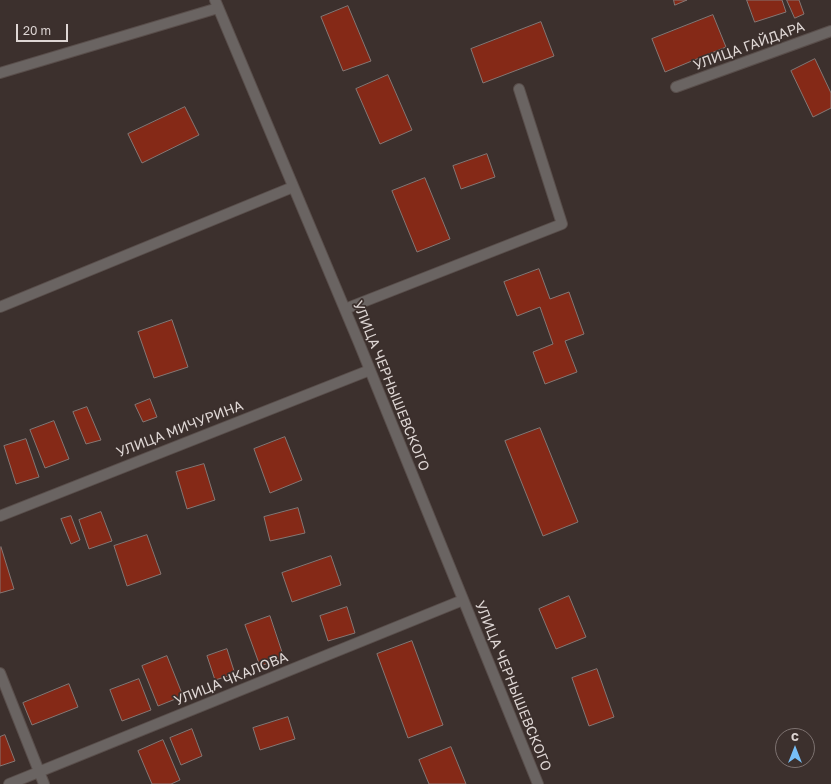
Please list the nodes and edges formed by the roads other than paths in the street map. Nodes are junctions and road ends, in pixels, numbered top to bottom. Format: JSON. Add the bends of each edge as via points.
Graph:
{"nodes":[{"id":1,"x":217,"y":4,"type":"edge"},
{"id":2,"x":831,"y":31,"type":"edge"},
{"id":3,"x":0,"y":73,"type":"edge"},
{"id":4,"x":676,"y":87,"type":"dead end"},
{"id":5,"x":519,"y":89,"type":"dead end"},
{"id":6,"x":293,"y":186,"type":"junction"},
{"id":7,"x":0,"y":307,"type":"edge"},
{"id":8,"x":345,"y":309,"type":"junction"},
{"id":9,"x":370,"y":370,"type":"junction"},
{"id":10,"x":0,"y":516,"type":"edge"},
{"id":11,"x":463,"y":600,"type":"junction"},
{"id":12,"x":0,"y":673,"type":"edge"},
{"id":13,"x":39,"y":771,"type":"junction"},
{"id":14,"x":9,"y":784,"type":"edge"},
{"id":15,"x":44,"y":784,"type":"edge"},
{"id":16,"x":538,"y":784,"type":"edge"}],
"edges":[{"from":1,"to":3,"type":"street"},
{"from":1,"to":6,"type":"street","name":"УЛИЦА ЧЕРНЫШЕВСКОГО"},
{"from":2,"to":4,"type":"street","name":"УЛИЦА ГАЙДАРА"},
{"from":5,"to":8,"type":"street","via":[[562,224]]},
{"from":6,"to":7,"type":"street"},
{"from":6,"to":8,"type":"street","name":"УЛИЦА ЧЕРНЫШЕВСКОГО"},
{"from":8,"to":9,"type":"street","name":"УЛИЦА ЧЕРНЫШЕВСКОГО"},
{"from":9,"to":10,"type":"street","name":"УЛИЦА МИЧУРИНА"},
{"from":9,"to":11,"type":"street","name":"УЛИЦА ЧЕРНЫШЕВСКОГО"},
{"from":11,"to":13,"type":"street","name":"УЛИЦА ЧКАЛОВА"},
{"from":11,"to":16,"type":"street","name":"УЛИЦА ЧЕРНЫШЕВСКОГО"},
{"from":12,"to":13,"type":"street"},
{"from":13,"to":14,"type":"street","name":"УЛИЦА ЧКАЛОВА"},
{"from":13,"to":15,"type":"street"}]}
